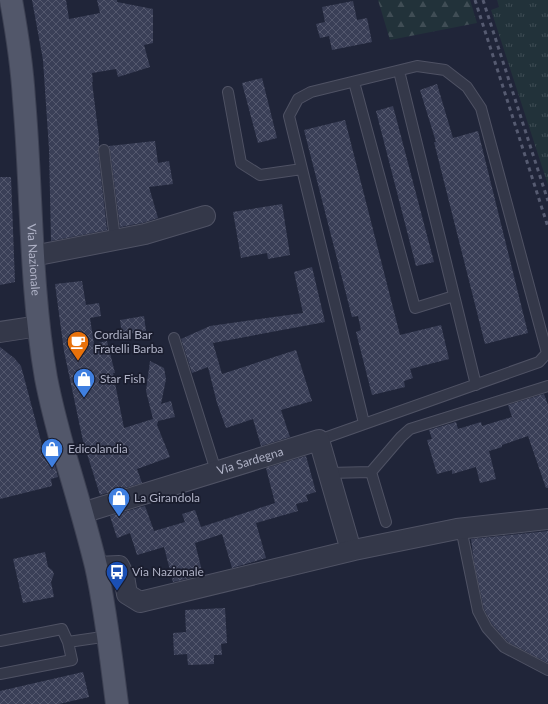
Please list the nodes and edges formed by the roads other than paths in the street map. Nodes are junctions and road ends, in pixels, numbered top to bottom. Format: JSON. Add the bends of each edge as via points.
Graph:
{"nodes":[{"id":1,"x":11,"y":0,"type":"edge"},
{"id":2,"x":400,"y":70,"type":"junction"},
{"id":3,"x":354,"y":82,"type":"junction"},
{"id":4,"x":228,"y":92,"type":"dead end"},
{"id":5,"x":104,"y":150,"type":"dead end"},
{"id":6,"x":302,"y":169,"type":"junction"},
{"id":7,"x":205,"y":216,"type":"dead end"},
{"id":8,"x":115,"y":239,"type":"junction"},
{"id":9,"x":33,"y":256,"type":"junction"},
{"id":10,"x":454,"y":296,"type":"junction"},
{"id":11,"x":39,"y":326,"type":"junction"},
{"id":12,"x":0,"y":332,"type":"edge"},
{"id":13,"x":174,"y":338,"type":"dead end"},
{"id":14,"x":476,"y":385,"type":"junction"},
{"id":15,"x":548,"y":386,"type":"edge"},
{"id":16,"x":364,"y":423,"type":"junction"},
{"id":17,"x":319,"y":440,"type":"junction"},
{"id":18,"x":216,"y":472,"type":"junction"},
{"id":19,"x":328,"y":472,"type":"junction"},
{"id":20,"x":371,"y":472,"type":"junction"},
{"id":21,"x":82,"y":513,"type":"junction"},
{"id":22,"x":548,"y":519,"type":"edge"},
{"id":23,"x":386,"y":522,"type":"dead end"},
{"id":24,"x":457,"y":529,"type":"junction"},
{"id":25,"x":348,"y":540,"type":"dead end"},
{"id":26,"x":96,"y":567,"type":"junction"},
{"id":27,"x":109,"y":636,"type":"junction"},
{"id":28,"x":0,"y":641,"type":"edge"},
{"id":29,"x":68,"y":642,"type":"junction"},
{"id":30,"x":548,"y":670,"type":"edge"},
{"id":31,"x":0,"y":674,"type":"edge"},
{"id":32,"x":117,"y":704,"type":"edge"}],
"edges":[{"from":1,"to":9,"type":"main road","name":"Via Nazionale","via":[[24,99]]},
{"from":2,"to":3,"type":"lane"},
{"from":2,"to":10,"type":"lane"},
{"from":2,"to":14,"type":"lane","via":[[417,66],[445,70],[467,87],[481,108],[547,353],[539,362]]},
{"from":3,"to":6,"type":"lane","via":[[312,92],[298,99],[289,116]]},
{"from":3,"to":10,"type":"lane","via":[[415,308]]},
{"from":4,"to":6,"type":"lane","via":[[241,163],[260,175]]},
{"from":5,"to":8,"type":"lane"},
{"from":6,"to":16,"type":"lane"},
{"from":7,"to":8,"type":"street","via":[[145,234]]},
{"from":8,"to":9,"type":"street"},
{"from":9,"to":11,"type":"main road","name":"Via Nazionale"},
{"from":10,"to":14,"type":"lane"},
{"from":11,"to":12,"type":"street"},
{"from":11,"to":21,"type":"main road","name":"Via Nazionale","via":[[55,420]]},
{"from":13,"to":18,"type":"lane"},
{"from":14,"to":16,"type":"lane"},
{"from":15,"to":20,"type":"lane","via":[[410,429]]},
{"from":16,"to":17,"type":"lane"},
{"from":17,"to":18,"type":"street","name":"Via Sardegna"},
{"from":17,"to":19,"type":"street"},
{"from":18,"to":21,"type":"street","name":"Via Sardegna"},
{"from":19,"to":20,"type":"lane"},
{"from":19,"to":25,"type":"street"},
{"from":20,"to":23,"type":"lane"},
{"from":21,"to":26,"type":"main road","name":"Via Nazionale"},
{"from":22,"to":24,"type":"street"},
{"from":24,"to":26,"type":"street","via":[[354,550],[140,602],[127,594],[124,576],[119,566]]},
{"from":24,"to":30,"type":"lane","via":[[463,538],[478,610],[487,628],[504,647]]},
{"from":26,"to":27,"type":"main road","name":"Via Nazionale"},
{"from":27,"to":29,"type":"lane"},
{"from":27,"to":32,"type":"main road","name":"Via Nazionale"},
{"from":28,"to":29,"type":"lane","via":[[62,628]]},
{"from":29,"to":31,"type":"lane","via":[[72,660]]}]}
